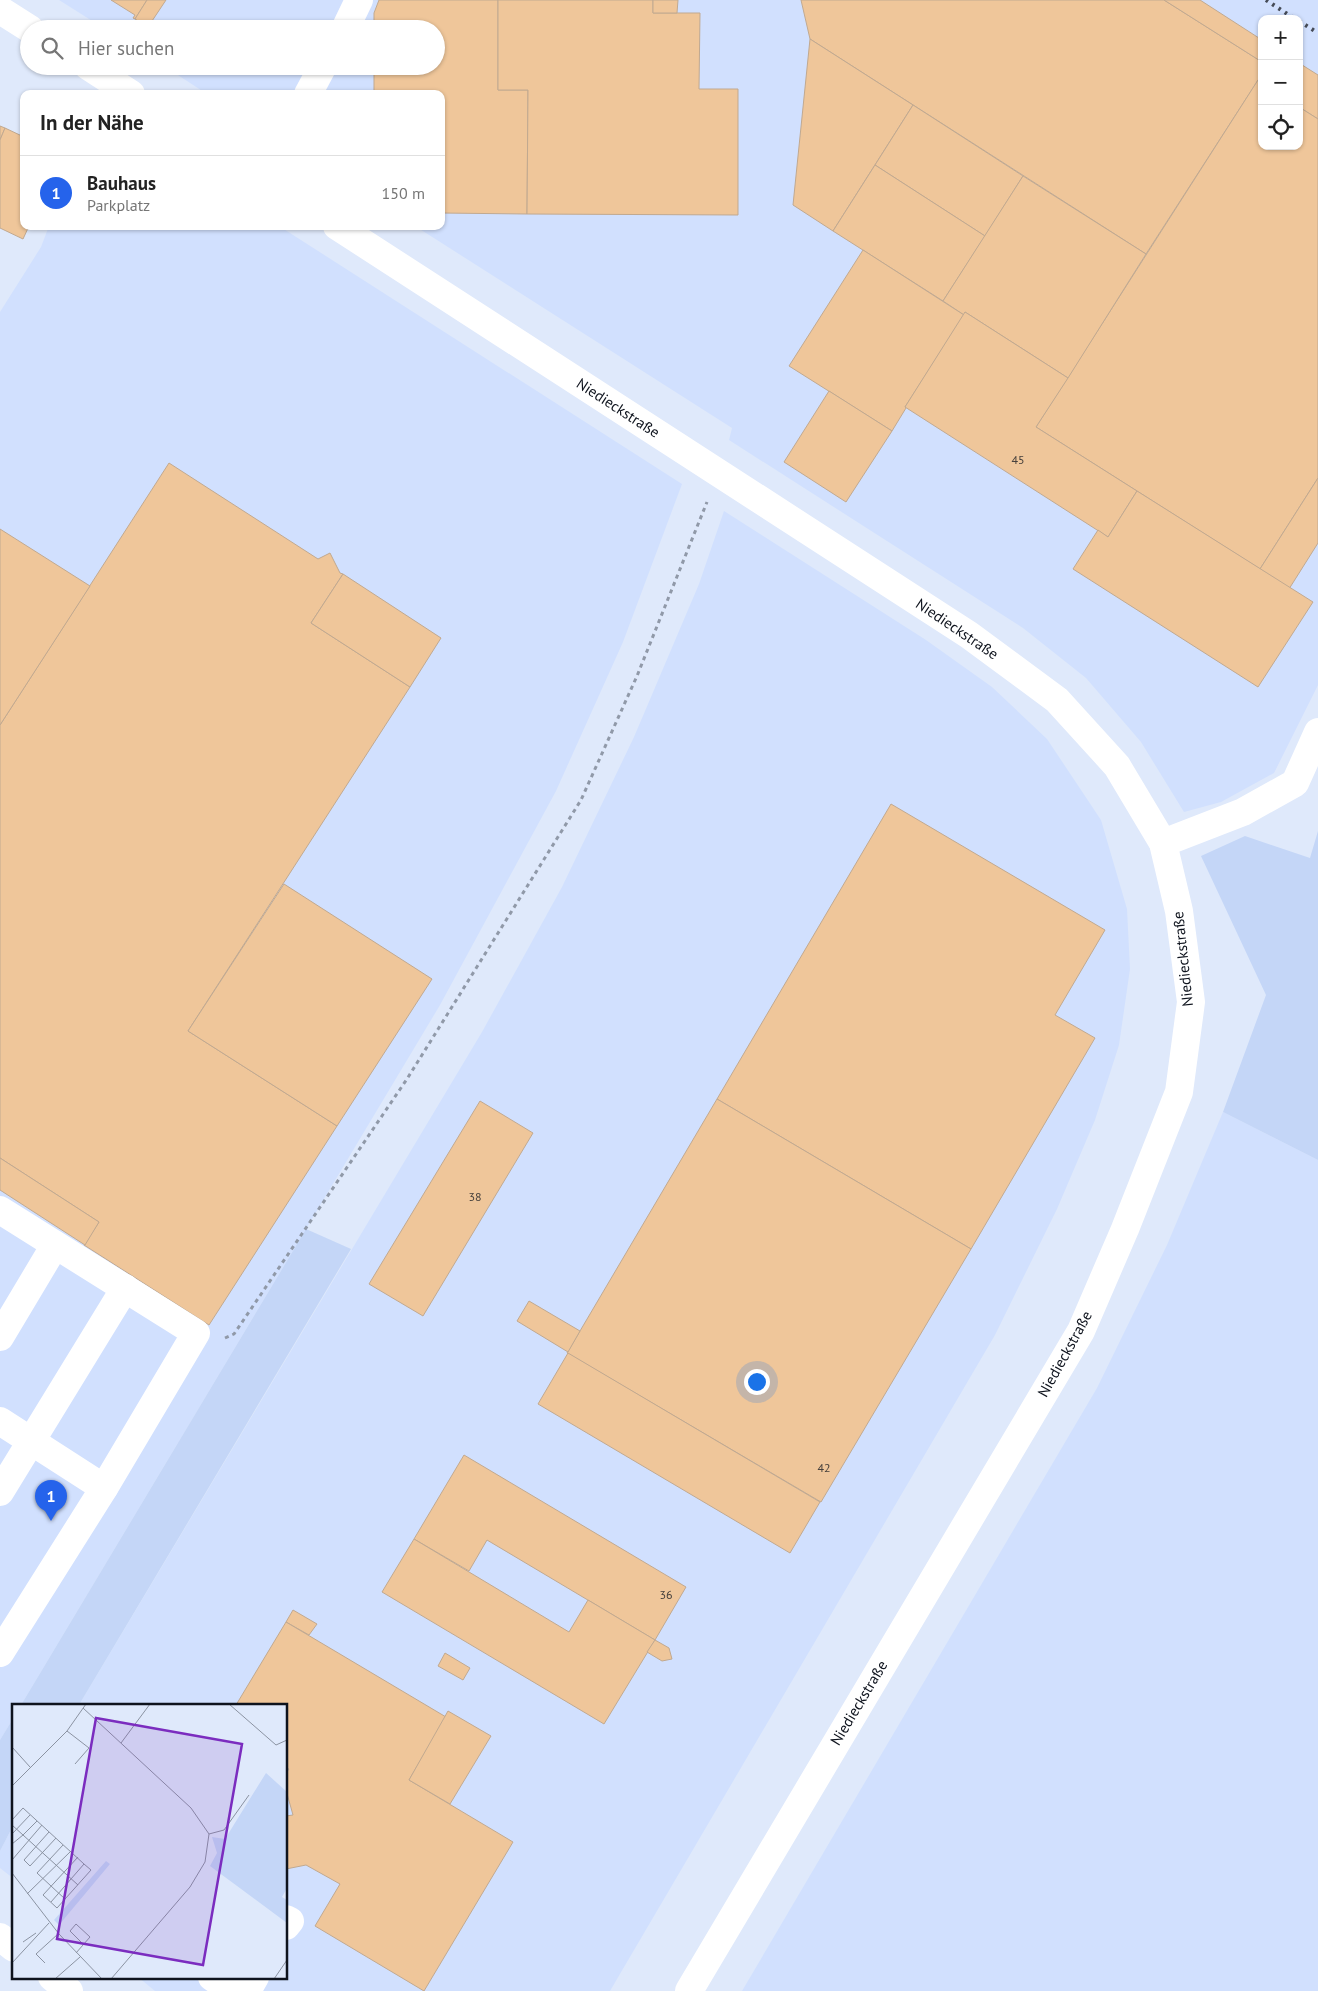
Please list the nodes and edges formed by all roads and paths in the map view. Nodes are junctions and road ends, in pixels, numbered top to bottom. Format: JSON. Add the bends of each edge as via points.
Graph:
{"nodes":[{"id":1,"x":359,"y":0,"type":"edge"},
{"id":2,"x":0,"y":10,"type":"edge"},
{"id":3,"x":349,"y":20,"type":"edge"},
{"id":4,"x":20,"y":23,"type":"edge"},
{"id":5,"x":102,"y":75,"type":"edge"},
{"id":6,"x":318,"y":75,"type":"edge"},
{"id":7,"x":125,"y":90,"type":"edge"},
{"id":8,"x":310,"y":90,"type":"edge"},
{"id":9,"x":342,"y":230,"type":"edge"},
{"id":10,"x":719,"y":473,"type":"junction"},
{"id":11,"x":1318,"y":732,"type":"edge"},
{"id":12,"x":1163,"y":843,"type":"junction"},
{"id":13,"x":0,"y":1210,"type":"edge"},
{"id":14,"x":55,"y":1245,"type":"junction"},
{"id":15,"x":125,"y":1288,"type":"junction"},
{"id":16,"x":196,"y":1333,"type":"junction"},
{"id":17,"x":0,"y":1337,"type":"edge"},
{"id":18,"x":0,"y":1421,"type":"edge"},
{"id":19,"x":32,"y":1441,"type":"junction"},
{"id":20,"x":104,"y":1488,"type":"junction"},
{"id":21,"x":0,"y":1492,"type":"edge"},
{"id":22,"x":7,"y":1625,"type":"edge"},
{"id":23,"x":0,"y":1653,"type":"edge"},
{"id":24,"x":53,"y":1978,"type":"edge"},
{"id":25,"x":213,"y":1978,"type":"edge"},
{"id":26,"x":255,"y":1978,"type":"edge"},
{"id":27,"x":70,"y":1991,"type":"edge"},
{"id":28,"x":232,"y":1991,"type":"edge"},
{"id":29,"x":247,"y":1991,"type":"edge"},
{"id":30,"x":689,"y":1991,"type":"edge"}],
"edges":[{"from":1,"to":3,"type":"street"},
{"from":2,"to":4,"type":"street"},
{"from":5,"to":7,"type":"street"},
{"from":6,"to":8,"type":"street"},
{"from":9,"to":10,"type":"street","name":"Niedieckstraße"},
{"from":10,"to":12,"type":"street","name":"Niedieckstraße","via":[[969,635],[1057,700],[1117,766]]},
{"from":10,"to":16,"type":"path","via":[[637,676],[581,800],[407,1079],[234,1334],[213,1343]]},
{"from":11,"to":12,"type":"street","via":[[1295,783],[1243,812]]},
{"from":12,"to":30,"type":"street","name":"Niedieckstraße","via":[[1179,911],[1191,1002],[1179,1092],[1125,1228],[1081,1331]]},
{"from":13,"to":14,"type":"street"},
{"from":14,"to":15,"type":"street"},
{"from":14,"to":17,"type":"street"},
{"from":15,"to":16,"type":"street"},
{"from":15,"to":19,"type":"street"},
{"from":16,"to":20,"type":"street"},
{"from":18,"to":19,"type":"street"},
{"from":19,"to":20,"type":"street"},
{"from":19,"to":21,"type":"street"},
{"from":20,"to":22,"type":"street"},
{"from":22,"to":23,"type":"street"},
{"from":24,"to":27,"type":"street"},
{"from":25,"to":28,"type":"street"},
{"from":26,"to":29,"type":"street"}]}
